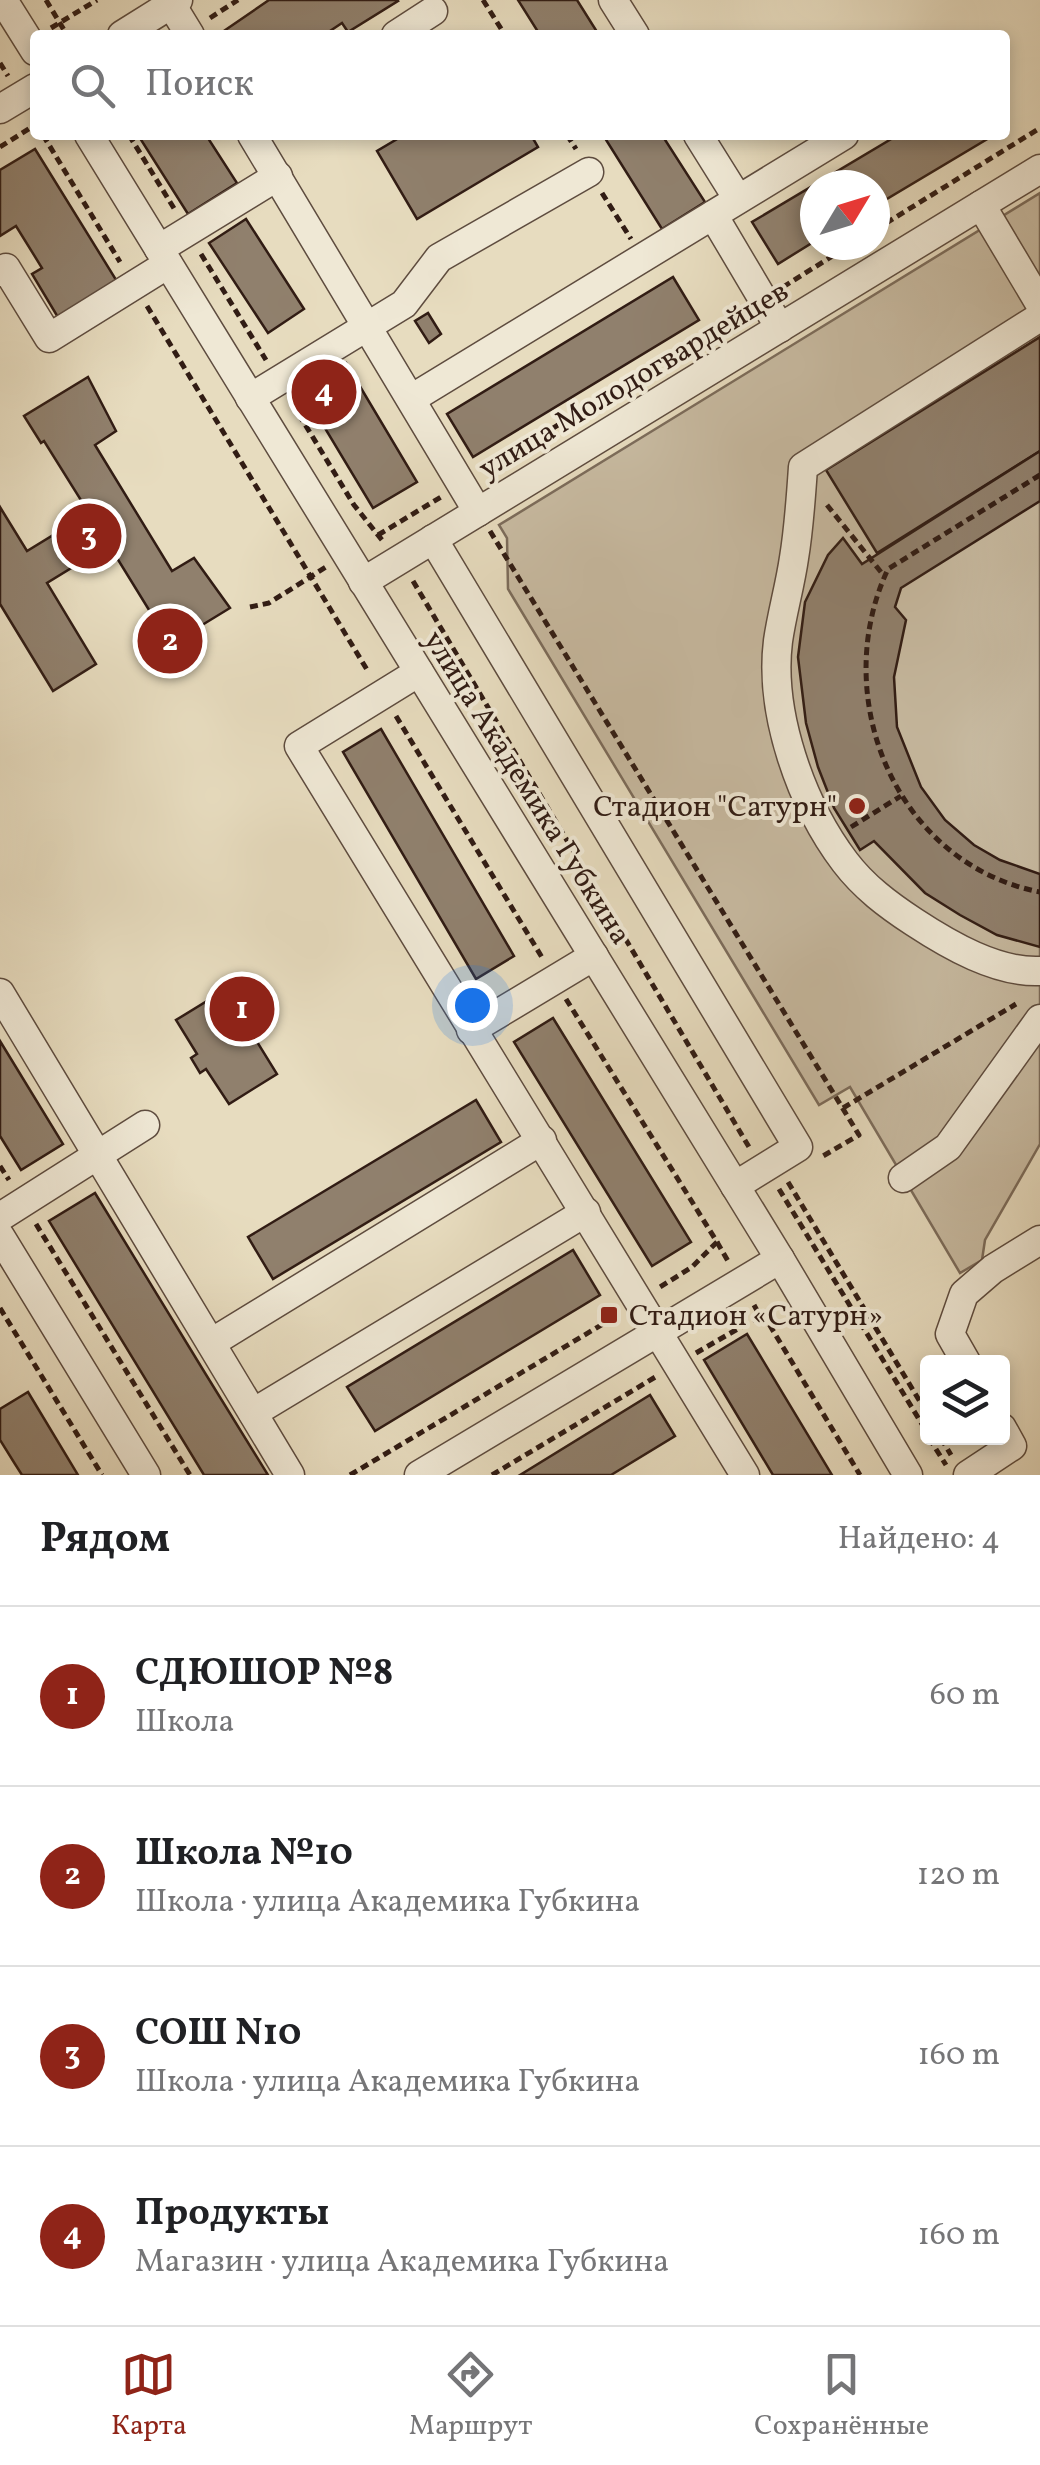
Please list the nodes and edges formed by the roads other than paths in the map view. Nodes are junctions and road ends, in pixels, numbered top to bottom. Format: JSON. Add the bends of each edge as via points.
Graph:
{"nodes":[{"id":1,"x":3,"y":0,"type":"edge"},
{"id":2,"x":614,"y":0,"type":"edge"},
{"id":3,"x":175,"y":2,"type":"edge"},
{"id":4,"x":437,"y":4,"type":"edge"},
{"id":5,"x":130,"y":30,"type":"edge"},
{"id":6,"x":188,"y":30,"type":"edge"},
{"id":7,"x":403,"y":30,"type":"edge"},
{"id":8,"x":632,"y":30,"type":"edge"},
{"id":9,"x":30,"y":43,"type":"edge"},
{"id":10,"x":30,"y":91,"type":"edge"},
{"id":11,"x":0,"y":109,"type":"edge"},
{"id":12,"x":92,"y":140,"type":"edge"},
{"id":13,"x":255,"y":140,"type":"edge"},
{"id":14,"x":701,"y":140,"type":"edge"},
{"id":15,"x":836,"y":140,"type":"edge"},
{"id":16,"x":1040,"y":170,"type":"edge"},
{"id":17,"x":590,"y":172,"type":"dead end"},
{"id":18,"x":278,"y":176,"type":"junction"},
{"id":19,"x":738,"y":198,"type":"junction"},
{"id":20,"x":981,"y":205,"type":"junction"},
{"id":21,"x":713,"y":215,"type":"junction"},
{"id":22,"x":164,"y":257,"type":"junction"},
{"id":23,"x":0,"y":272,"type":"edge"},
{"id":24,"x":1040,"y":304,"type":"edge"},
{"id":25,"x":1040,"y":317,"type":"edge"},
{"id":26,"x":367,"y":326,"type":"junction"},
{"id":27,"x":780,"y":328,"type":"junction"},
{"id":28,"x":250,"y":398,"type":"junction"},
{"id":29,"x":411,"y":398,"type":"junction"},
{"id":30,"x":478,"y":512,"type":"junction"},
{"id":31,"x":433,"y":539,"type":"junction"},
{"id":32,"x":363,"y":582,"type":"junction"},
{"id":33,"x":419,"y":672,"type":"junction"},
{"id":34,"x":594,"y":956,"type":"junction"},
{"id":35,"x":1040,"y":971,"type":"edge"},
{"id":36,"x":0,"y":992,"type":"edge"},
{"id":37,"x":1033,"y":1008,"type":"edge"},
{"id":38,"x":471,"y":1030,"type":"junction"},
{"id":39,"x":145,"y":1125,"type":"dead end"},
{"id":40,"x":542,"y":1140,"type":"junction"},
{"id":41,"x":98,"y":1156,"type":"junction"},
{"id":42,"x":903,"y":1178,"type":"dead end"},
{"id":43,"x":735,"y":1186,"type":"junction"},
{"id":44,"x":11,"y":1210,"type":"edge"},
{"id":45,"x":586,"y":1212,"type":"junction"},
{"id":46,"x":0,"y":1236,"type":"edge"},
{"id":47,"x":1040,"y":1240,"type":"edge"},
{"id":48,"x":780,"y":1259,"type":"junction"},
{"id":49,"x":658,"y":1332,"type":"junction"},
{"id":50,"x":210,"y":1343,"type":"junction"},
{"id":51,"x":962,"y":1355,"type":"edge"},
{"id":52,"x":253,"y":1413,"type":"junction"},
{"id":53,"x":1010,"y":1442,"type":"edge"},
{"id":54,"x":733,"y":1471,"type":"edge"},
{"id":55,"x":146,"y":1475,"type":"edge"},
{"id":56,"x":290,"y":1475,"type":"edge"},
{"id":57,"x":419,"y":1475,"type":"edge"},
{"id":58,"x":908,"y":1475,"type":"edge"},
{"id":59,"x":968,"y":1475,"type":"edge"}],
"edges":[{"from":1,"to":9,"type":"street"},
{"from":2,"to":8,"type":"street"},
{"from":3,"to":5,"type":"street"},
{"from":3,"to":6,"type":"street"},
{"from":4,"to":7,"type":"street"},
{"from":10,"to":11,"type":"street"},
{"from":12,"to":22,"type":"street","name":"улица Академика Губкина"},
{"from":13,"to":18,"type":"street"},
{"from":14,"to":19,"type":"street"},
{"from":15,"to":19,"type":"street"},
{"from":16,"to":20,"type":"street","name":"улица Молодогвардейцев"},
{"from":17,"to":26,"type":"street","via":[[439,258],[404,304]]},
{"from":18,"to":22,"type":"street","via":[[188,232]]},
{"from":18,"to":26,"type":"street"},
{"from":19,"to":21,"type":"street"},
{"from":20,"to":24,"type":"street"},
{"from":20,"to":27,"type":"street","name":"улица Молодогвардейцев"},
{"from":21,"to":27,"type":"street"},
{"from":21,"to":29,"type":"street"},
{"from":22,"to":23,"type":"street","via":[[49,338],[6,268]]},
{"from":22,"to":28,"type":"street","name":"улица Академика Губкина"},
{"from":25,"to":35,"type":"street","via":[[803,467],[778,642],[777,698],[815,811],[845,862],[881,900],[982,959]]},
{"from":26,"to":28,"type":"street"},
{"from":26,"to":29,"type":"street"},
{"from":27,"to":30,"type":"street","name":"улица Молодогвардейцев"},
{"from":28,"to":32,"type":"street","name":"улица Академика Губкина"},
{"from":29,"to":30,"type":"street"},
{"from":30,"to":31,"type":"street","name":"улица Молодогвардейцев"},
{"from":31,"to":32,"type":"street","name":"улица Молодогвардейцев"},
{"from":31,"to":43,"type":"street","via":[[798,1147],[775,1172]]},
{"from":32,"to":33,"type":"street","name":"улица Академика Губкина"},
{"from":33,"to":34,"type":"street","name":"улица Академика Губкина"},
{"from":33,"to":38,"type":"street","via":[[299,746]]},
{"from":34,"to":38,"type":"street"},
{"from":34,"to":43,"type":"street","name":"улица Академика Губкина"},
{"from":36,"to":41,"type":"street"},
{"from":37,"to":42,"type":"street","via":[[948,1147]]},
{"from":38,"to":40,"type":"street"},
{"from":39,"to":41,"type":"street"},
{"from":40,"to":45,"type":"street"},
{"from":40,"to":50,"type":"street"},
{"from":41,"to":44,"type":"street"},
{"from":41,"to":50,"type":"street"},
{"from":43,"to":48,"type":"street","name":"улица Академика Губкина"},
{"from":45,"to":49,"type":"street"},
{"from":45,"to":52,"type":"street"},
{"from":46,"to":55,"type":"street"},
{"from":47,"to":51,"type":"street","via":[[964,1294],[950,1334]]},
{"from":48,"to":49,"type":"street"},
{"from":48,"to":58,"type":"street","name":"улица Академика Губкина"},
{"from":49,"to":54,"type":"street"},
{"from":49,"to":57,"type":"street"},
{"from":50,"to":52,"type":"street"},
{"from":52,"to":56,"type":"street"},
{"from":53,"to":59,"type":"street"}]}
